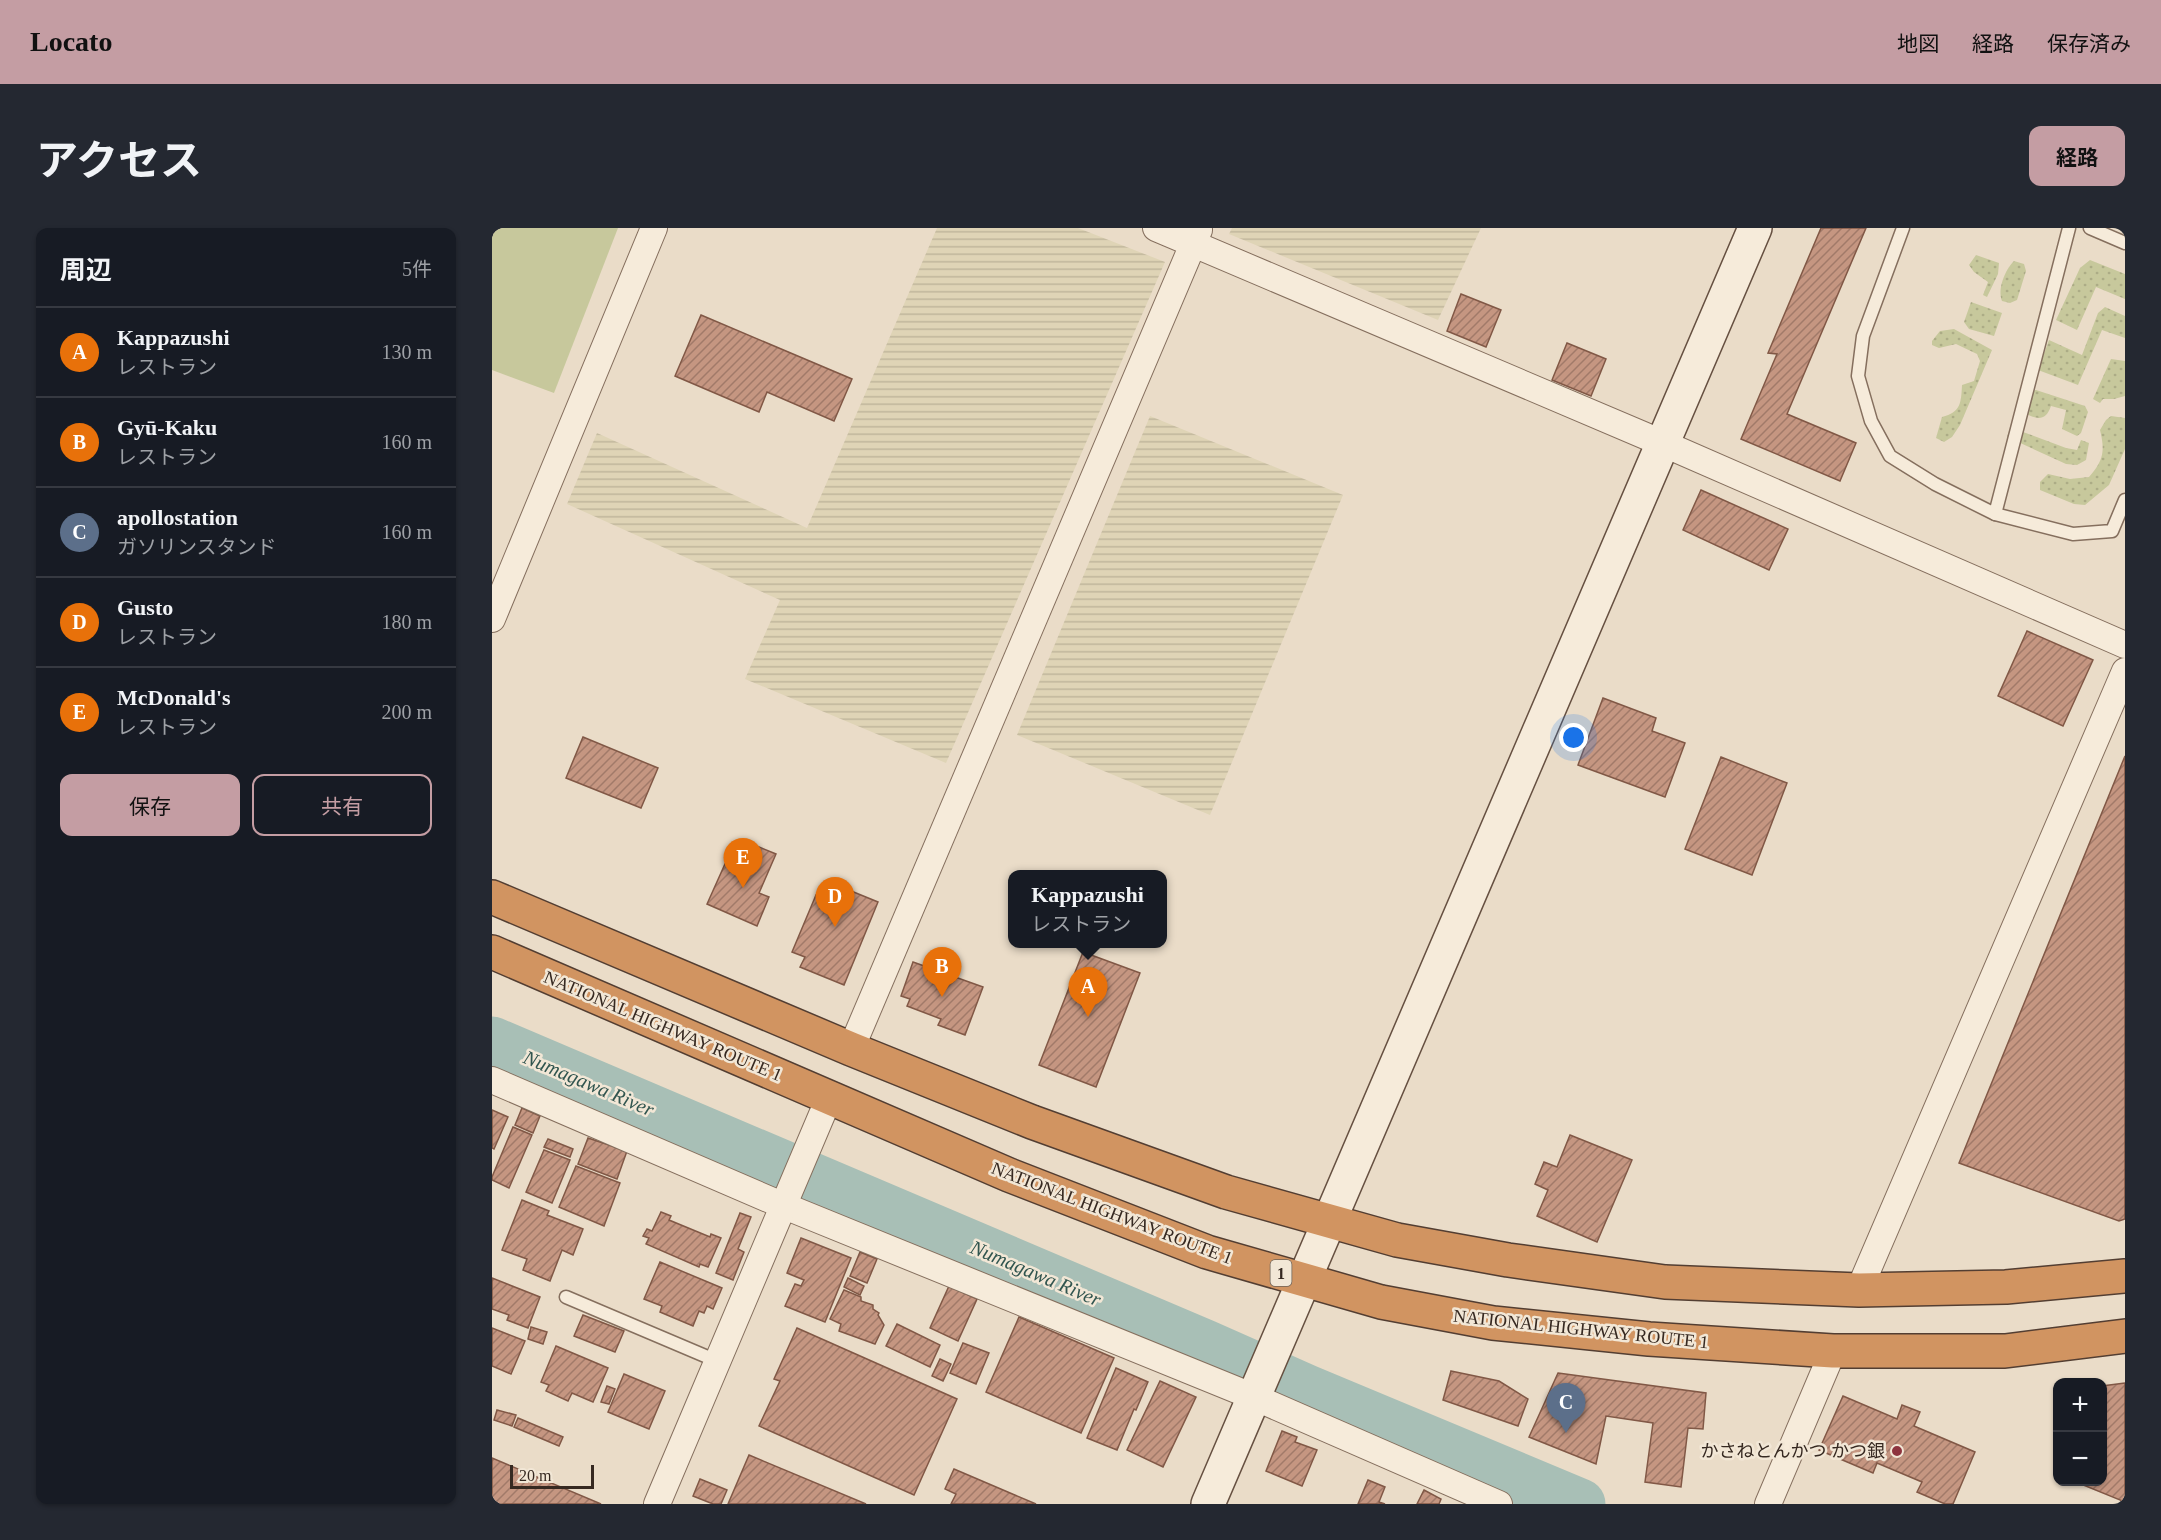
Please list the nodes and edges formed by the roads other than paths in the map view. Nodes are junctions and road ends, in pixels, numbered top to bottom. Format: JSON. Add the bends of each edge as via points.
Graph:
{"nodes":[{"id":1,"x":654,"y":228,"type":"edge"},
{"id":2,"x":1156,"y":228,"type":"edge"},
{"id":3,"x":1755,"y":228,"type":"edge"},
{"id":4,"x":1903,"y":228,"type":"edge"},
{"id":5,"x":2069,"y":228,"type":"edge"},
{"id":6,"x":2090,"y":228,"type":"edge"},
{"id":7,"x":1196,"y":236,"type":"edge"},
{"id":8,"x":2125,"y":243,"type":"edge"},
{"id":9,"x":1662,"y":443,"type":"junction"},
{"id":10,"x":2125,"y":500,"type":"edge"},
{"id":11,"x":1995,"y":514,"type":"junction"},
{"id":12,"x":492,"y":619,"type":"edge"},
{"id":13,"x":2125,"y":645,"type":"edge"},
{"id":14,"x":2125,"y":671,"type":"edge"},
{"id":15,"x":492,"y":897,"type":"edge"},
{"id":16,"x":492,"y":952,"type":"edge"},
{"id":17,"x":851,"y":1049,"type":"junction"},
{"id":18,"x":492,"y":1080,"type":"edge"},
{"id":19,"x":829,"y":1098,"type":"junction"},
{"id":20,"x":784,"y":1200,"type":"junction"},
{"id":21,"x":1328,"y":1221,"type":"junction"},
{"id":22,"x":2125,"y":1276,"type":"edge"},
{"id":23,"x":1303,"y":1280,"type":"junction"},
{"id":24,"x":1859,"y":1290,"type":"junction"},
{"id":25,"x":566,"y":1297,"type":"dead end"},
{"id":26,"x":2125,"y":1336,"type":"edge"},
{"id":27,"x":1833,"y":1350,"type":"junction"},
{"id":28,"x":717,"y":1361,"type":"junction"},
{"id":29,"x":1256,"y":1391,"type":"junction"},
{"id":30,"x":657,"y":1504,"type":"edge"},
{"id":31,"x":1208,"y":1504,"type":"edge"},
{"id":32,"x":1499,"y":1504,"type":"edge"},
{"id":33,"x":1768,"y":1504,"type":"edge"}],
"edges":[{"from":1,"to":12,"type":"street"},
{"from":2,"to":7,"type":"street"},
{"from":3,"to":9,"type":"street"},
{"from":4,"to":11,"type":"lane","via":[[1863,336],[1858,376],[1871,422],[1890,456]]},
{"from":5,"to":11,"type":"lane"},
{"from":6,"to":8,"type":"lane"},
{"from":7,"to":9,"type":"street"},
{"from":7,"to":17,"type":"street"},
{"from":9,"to":13,"type":"street"},
{"from":9,"to":21,"type":"street"},
{"from":10,"to":11,"type":"lane","via":[[2112,531],[2073,534]]},
{"from":14,"to":24,"type":"street"},
{"from":15,"to":17,"type":"highway"},
{"from":16,"to":19,"type":"highway","name":"NATIONAL HIGHWAY ROUTE 1","number":"1"},
{"from":17,"to":21,"type":"highway","via":[[1032,1122],[1226,1192]]},
{"from":18,"to":20,"type":"street"},
{"from":19,"to":20,"type":"street"},
{"from":19,"to":23,"type":"highway","name":"NATIONAL HIGHWAY ROUTE 1","number":"1","via":[[1207,1252]]},
{"from":20,"to":28,"type":"street"},
{"from":20,"to":29,"type":"street"},
{"from":21,"to":23,"type":"street"},
{"from":21,"to":24,"type":"highway","via":[[1397,1240],[1665,1282]]},
{"from":22,"to":24,"type":"highway","via":[[2006,1287]]},
{"from":23,"to":27,"type":"highway","name":"NATIONAL HIGHWAY ROUTE 1","number":"1","via":[[1381,1302],[1493,1323],[1649,1339]]},
{"from":23,"to":29,"type":"street"},
{"from":25,"to":28,"type":"lane"},
{"from":26,"to":27,"type":"highway","name":"NATIONAL HIGHWAY ROUTE 1","number":"1","via":[[2004,1350]]},
{"from":27,"to":33,"type":"street"},
{"from":28,"to":30,"type":"street"},
{"from":29,"to":31,"type":"street"},
{"from":29,"to":32,"type":"street"}]}
